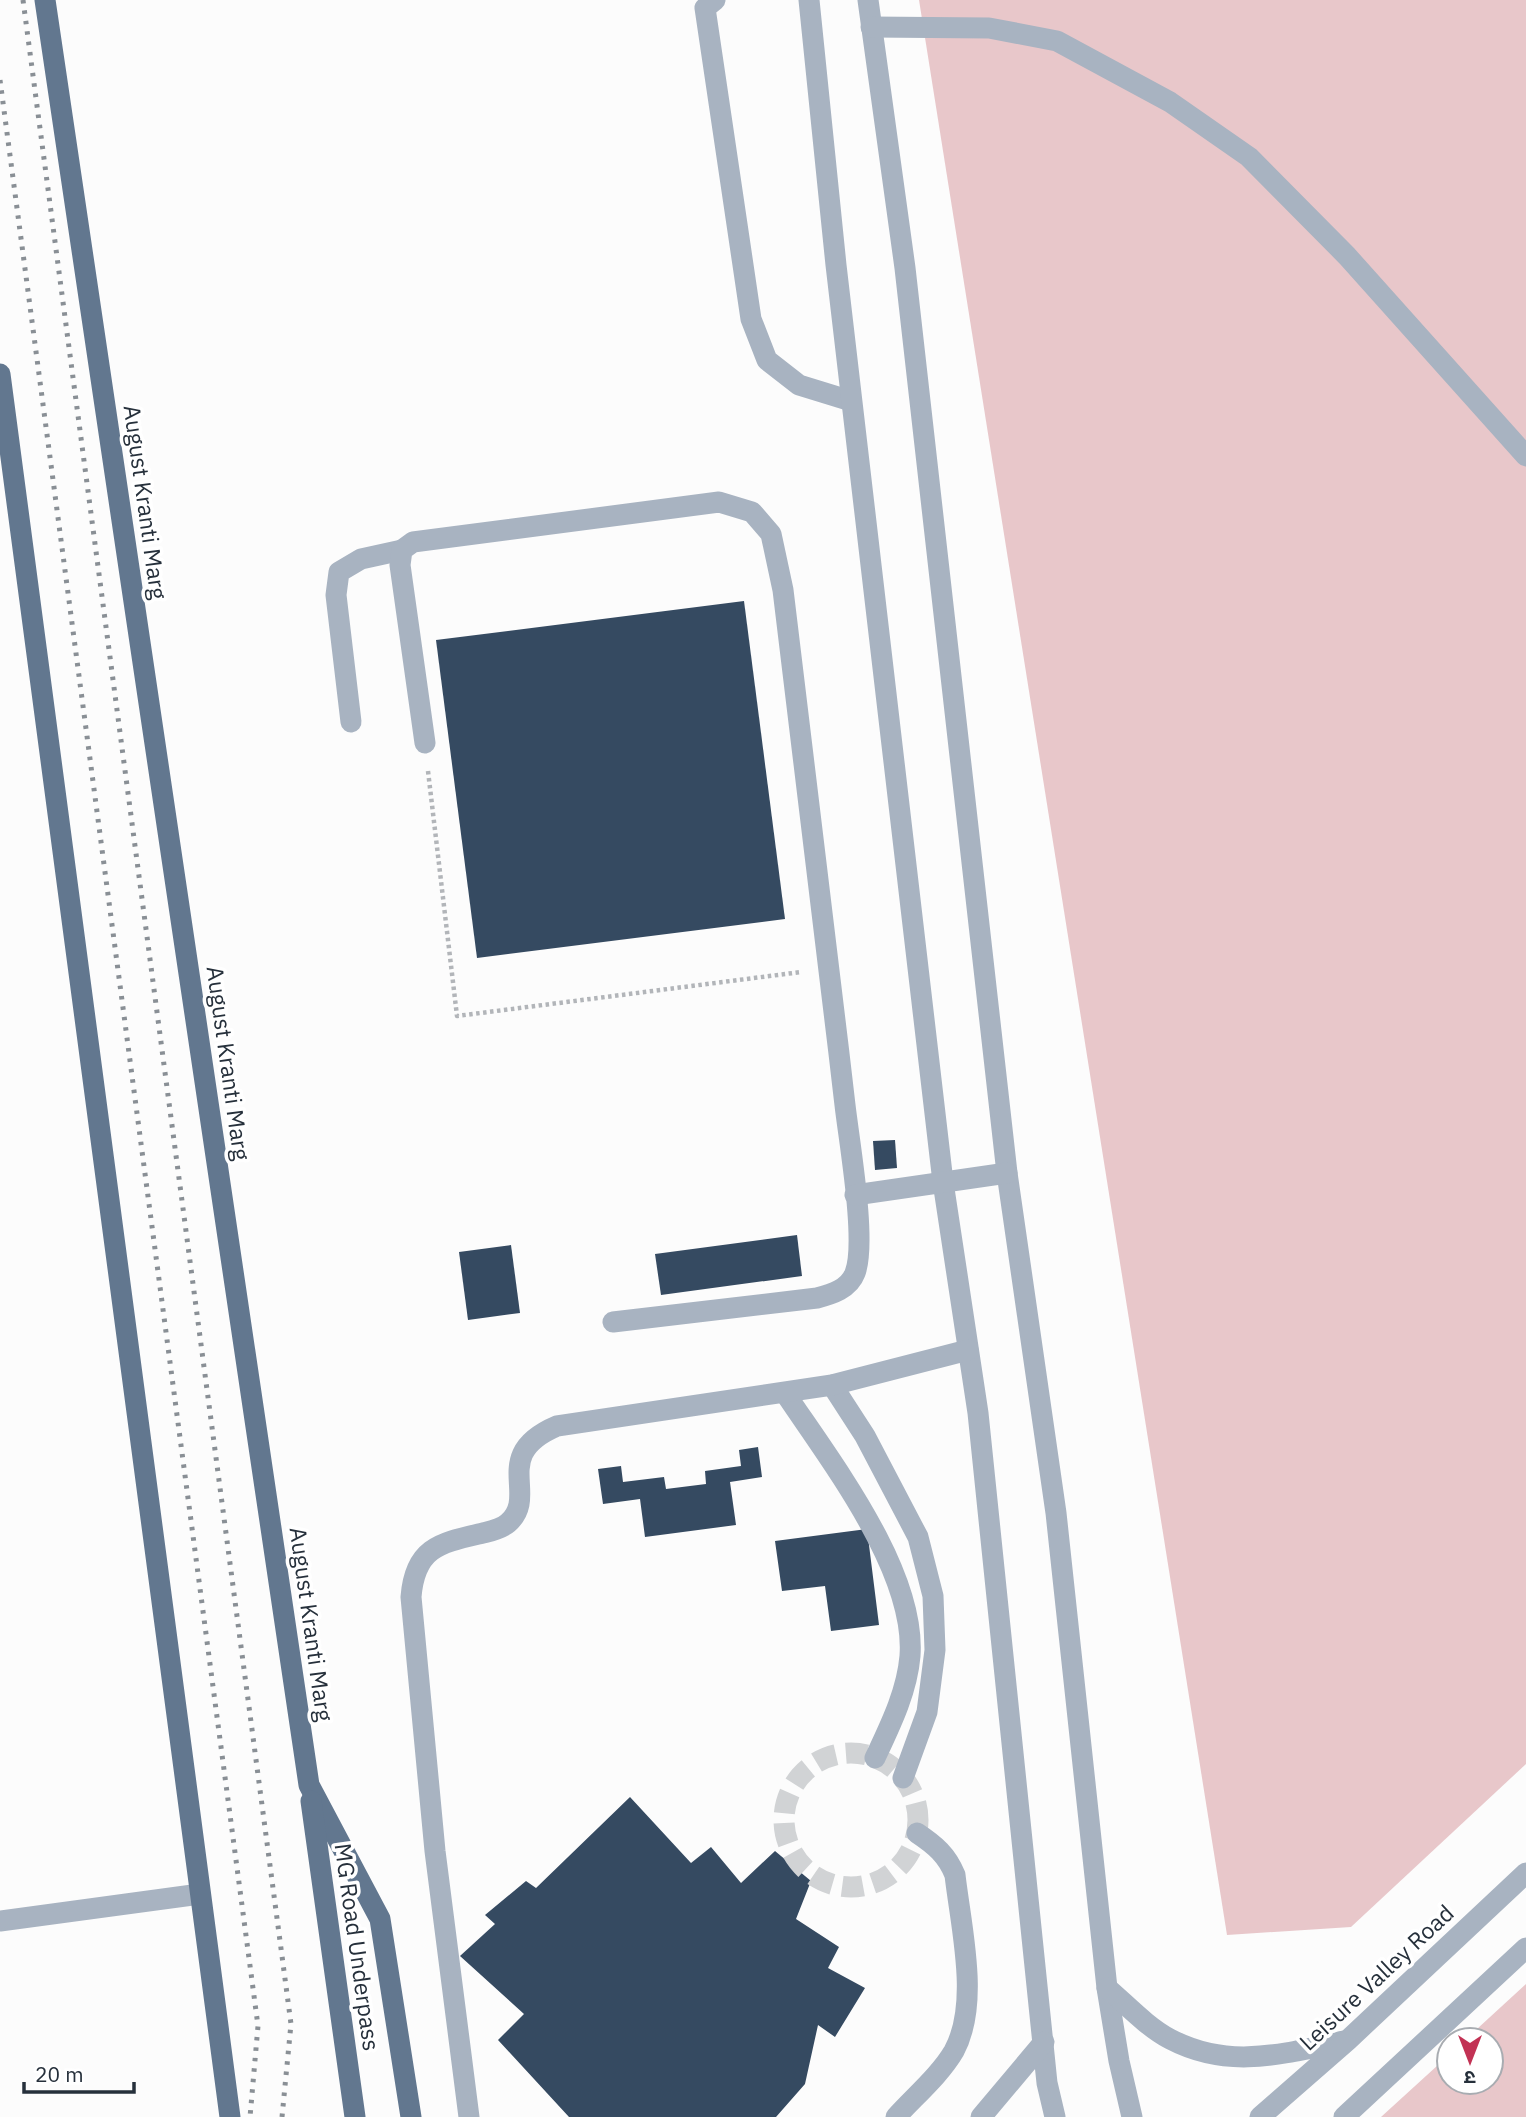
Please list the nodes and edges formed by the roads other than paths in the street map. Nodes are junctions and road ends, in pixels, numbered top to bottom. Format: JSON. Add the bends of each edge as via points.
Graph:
{"nodes":[{"id":1,"x":45,"y":0,"type":"edge"},
{"id":2,"x":715,"y":0,"type":"edge"},
{"id":3,"x":809,"y":0,"type":"edge"},
{"id":4,"x":868,"y":0,"type":"edge"},
{"id":5,"x":872,"y":27,"type":"junction"},
{"id":6,"x":0,"y":374,"type":"edge"},
{"id":7,"x":851,"y":401,"type":"junction"},
{"id":8,"x":1526,"y":456,"type":"edge"},
{"id":9,"x":402,"y":550,"type":"junction"},
{"id":10,"x":351,"y":722,"type":"dead end"},
{"id":11,"x":425,"y":743,"type":"road end"},
{"id":12,"x":1007,"y":1173,"type":"junction"},
{"id":13,"x":943,"y":1182,"type":"junction"},
{"id":14,"x":855,"y":1195,"type":"junction"},
{"id":15,"x":613,"y":1322,"type":"dead end"},
{"id":16,"x":968,"y":1350,"type":"junction"},
{"id":17,"x":832,"y":1385,"type":"junction"},
{"id":18,"x":785,"y":1393,"type":"junction"},
{"id":19,"x":875,"y":1758,"type":"dead end"},
{"id":20,"x":904,"y":1778,"type":"dead end"},
{"id":21,"x":309,"y":1785,"type":"junction"},
{"id":22,"x":917,"y":1833,"type":"tunnel mouth"},
{"id":23,"x":1526,"y":1873,"type":"edge"},
{"id":24,"x":200,"y":1894,"type":"junction"},
{"id":25,"x":0,"y":1921,"type":"edge"},
{"id":26,"x":1526,"y":1948,"type":"edge"},
{"id":27,"x":1107,"y":1987,"type":"junction"},
{"id":28,"x":1348,"y":2040,"type":"junction"},
{"id":29,"x":1044,"y":2042,"type":"junction"},
{"id":30,"x":230,"y":2117,"type":"edge"},
{"id":31,"x":355,"y":2117,"type":"edge"},
{"id":32,"x":411,"y":2117,"type":"edge"},
{"id":33,"x":469,"y":2117,"type":"edge"},
{"id":34,"x":896,"y":2117,"type":"edge"},
{"id":35,"x":981,"y":2117,"type":"edge"},
{"id":36,"x":1055,"y":2117,"type":"edge"},
{"id":37,"x":1132,"y":2117,"type":"edge"},
{"id":38,"x":1260,"y":2117,"type":"edge"},
{"id":39,"x":1344,"y":2117,"type":"edge"}],
"edges":[{"from":1,"to":21,"type":"main road","name":"August Kranti Marg"},
{"from":2,"to":7,"type":"street","via":[[705,8],[751,319],[767,360],[799,385]]},
{"from":3,"to":7,"type":"street"},
{"from":4,"to":5,"type":"street"},
{"from":5,"to":8,"type":"street","via":[[989,28],[1057,41],[1170,102],[1249,157],[1347,256]]},
{"from":5,"to":12,"type":"street","via":[[905,268]]},
{"from":6,"to":24,"type":"main road"},
{"from":7,"to":13,"type":"street"},
{"from":9,"to":10,"type":"street","via":[[361,559],[340,572],[336,595]]},
{"from":9,"to":11,"type":"street","via":[[400,565]]},
{"from":9,"to":14,"type":"street","via":[[413,542],[719,502],[752,512],[771,534],[783,590]]},
{"from":12,"to":13,"type":"street"},
{"from":12,"to":27,"type":"street","via":[[1056,1513]]},
{"from":13,"to":14,"type":"street"},
{"from":13,"to":16,"type":"street"},
{"from":14,"to":15,"type":"street","via":[[859,1250],[855,1274],[839,1292]]},
{"from":16,"to":17,"type":"street"},
{"from":16,"to":29,"type":"street"},
{"from":17,"to":18,"type":"street"},
{"from":17,"to":20,"type":"street","via":[[865,1436],[918,1537],[933,1596],[935,1650],[927,1712]]},
{"from":18,"to":19,"type":"street","via":[[888,1556],[904,1605],[910,1656],[897,1710]]},
{"from":18,"to":33,"type":"street","via":[[557,1426],[535,1436],[524,1448],[519,1465],[517,1513],[512,1519],[494,1530],[440,1543],[421,1559],[413,1577],[411,1597],[433,1838]]},
{"from":21,"to":31,"type":"main road","name":"MG Road Underpass"},
{"from":21,"to":32,"type":"main road","name":"August Kranti Marg","via":[[380,1919]]},
{"from":22,"to":34,"type":"street","via":[[949,1860],[956,1875],[968,1995],[965,2027],[952,2054]]},
{"from":23,"to":28,"type":"street","name":"Leisure Valley Road"},
{"from":24,"to":25,"type":"street"},
{"from":24,"to":30,"type":"main road"},
{"from":26,"to":39,"type":"street"},
{"from":27,"to":28,"type":"street","via":[[1168,2038],[1219,2057],[1271,2057]]},
{"from":27,"to":37,"type":"street"},
{"from":28,"to":38,"type":"street","name":"Leisure Valley Road"},
{"from":29,"to":35,"type":"street"},
{"from":29,"to":36,"type":"street"}]}
